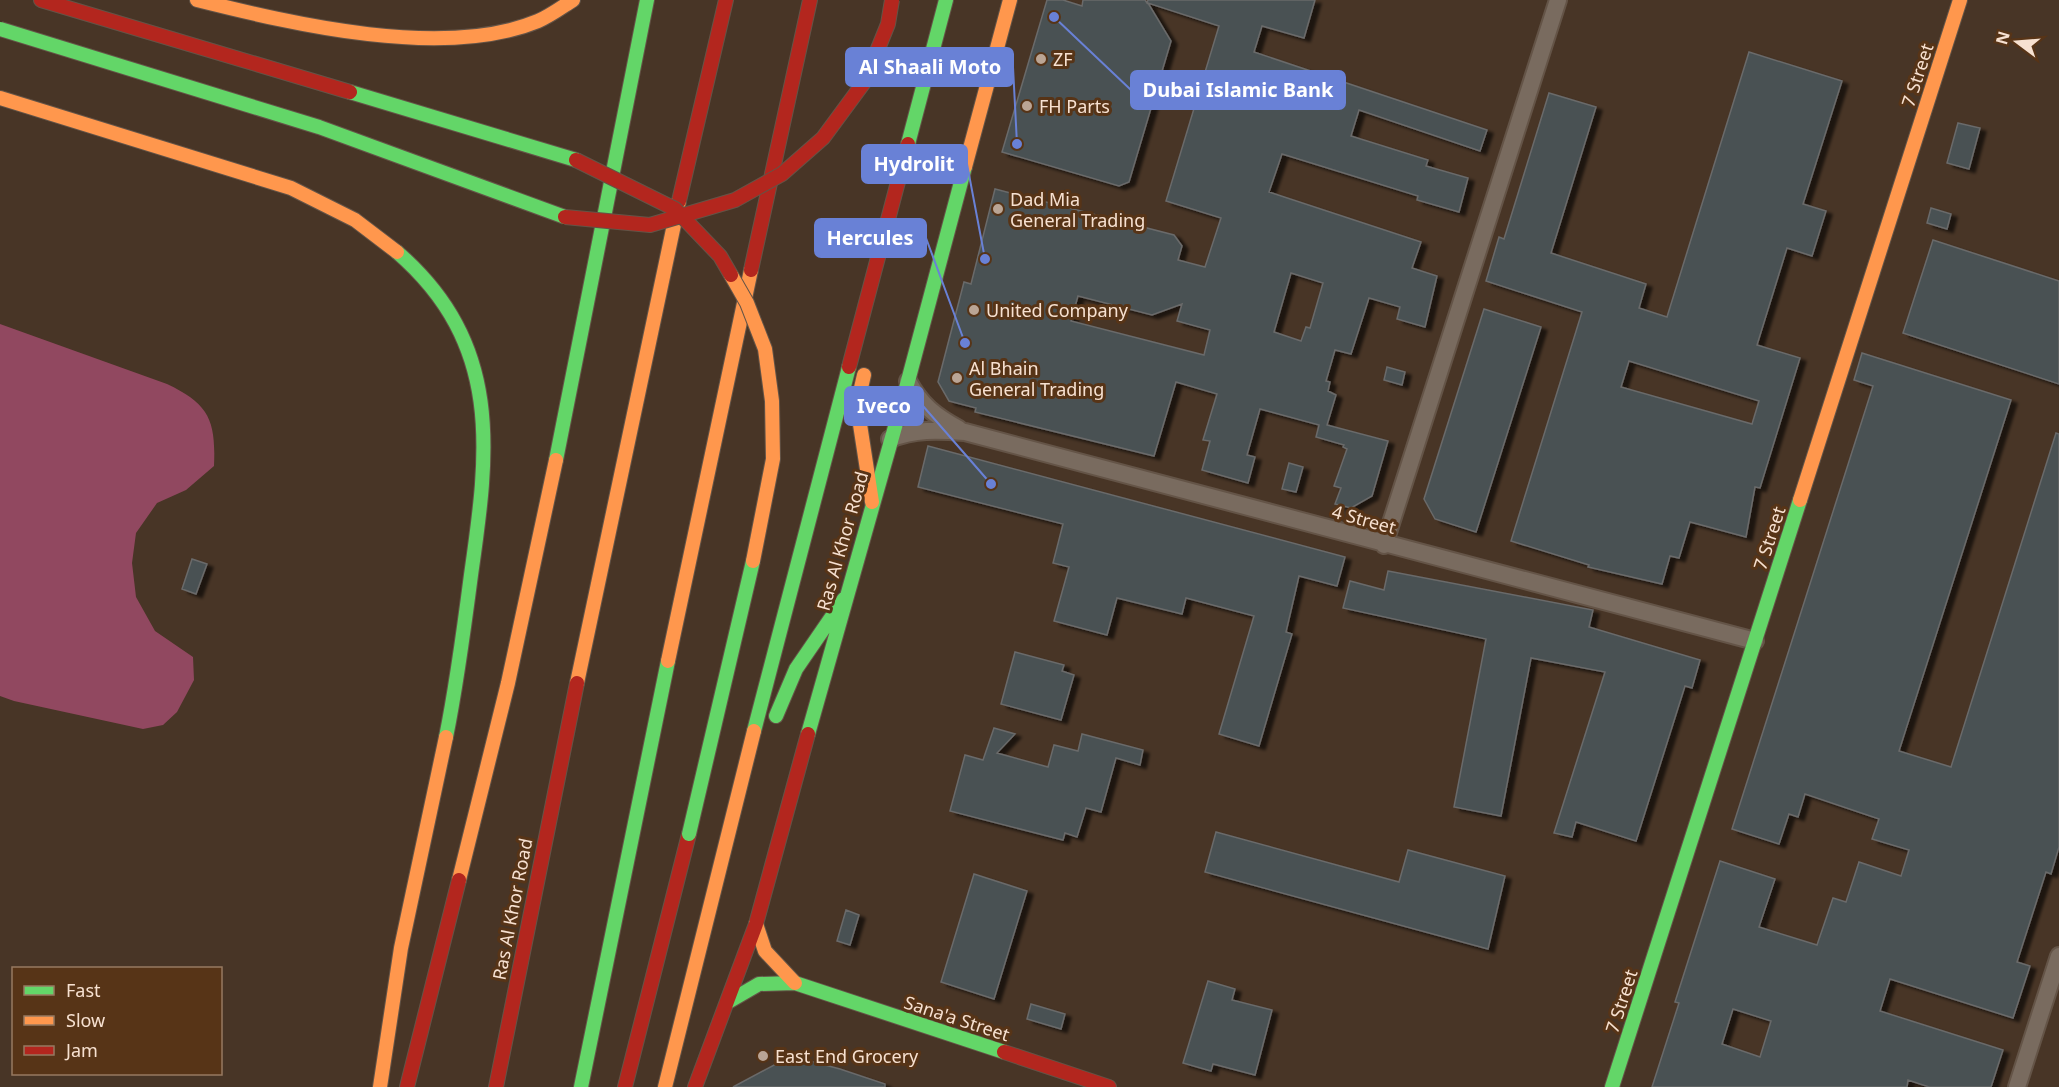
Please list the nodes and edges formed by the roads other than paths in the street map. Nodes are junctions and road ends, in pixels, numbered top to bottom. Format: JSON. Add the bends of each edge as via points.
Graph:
{"nodes":[{"id":1,"x":41,"y":0,"type":"edge"},
{"id":2,"x":197,"y":0,"type":"edge"},
{"id":3,"x":573,"y":0,"type":"edge"},
{"id":4,"x":647,"y":0,"type":"edge"},
{"id":5,"x":726,"y":0,"type":"edge"},
{"id":6,"x":810,"y":0,"type":"edge"},
{"id":7,"x":892,"y":0,"type":"edge"},
{"id":8,"x":946,"y":0,"type":"edge"},
{"id":9,"x":1010,"y":0,"type":"edge"},
{"id":10,"x":1558,"y":0,"type":"edge"},
{"id":11,"x":1960,"y":0,"type":"edge"},
{"id":12,"x":0,"y":29,"type":"edge"},
{"id":13,"x":0,"y":98,"type":"edge"},
{"id":14,"x":868,"y":294,"type":"junction"},
{"id":15,"x":872,"y":342,"type":"dead end"},
{"id":16,"x":867,"y":363,"type":"dead end"},
{"id":17,"x":908,"y":381,"type":"junction"},
{"id":18,"x":965,"y":432,"type":"junction"},
{"id":19,"x":890,"y":439,"type":"junction"},
{"id":20,"x":872,"y":502,"type":"junction"},
{"id":21,"x":1384,"y":545,"type":"junction"},
{"id":22,"x":844,"y":599,"type":"junction"},
{"id":23,"x":1755,"y":641,"type":"junction"},
{"id":24,"x":770,"y":735,"type":"dead end"},
{"id":25,"x":746,"y":822,"type":"dead end"},
{"id":26,"x":756,"y":924,"type":"junction"},
{"id":27,"x":2059,"y":956,"type":"edge"},
{"id":28,"x":795,"y":983,"type":"junction"},
{"id":29,"x":728,"y":1002,"type":"junction"},
{"id":30,"x":685,"y":1011,"type":"junction"},
{"id":31,"x":380,"y":1087,"type":"edge"},
{"id":32,"x":407,"y":1087,"type":"edge"},
{"id":33,"x":496,"y":1087,"type":"edge"},
{"id":34,"x":581,"y":1087,"type":"edge"},
{"id":35,"x":625,"y":1087,"type":"edge"},
{"id":36,"x":665,"y":1087,"type":"edge"},
{"id":37,"x":696,"y":1087,"type":"edge"},
{"id":38,"x":1109,"y":1087,"type":"edge"},
{"id":39,"x":1612,"y":1087,"type":"edge"},
{"id":40,"x":2017,"y":1087,"type":"edge"}],
"edges":[{"from":1,"to":35,"type":"main road","bridge":true,"via":[[576,160],[675,209],[720,256],[747,303],[765,349],[772,400],[773,459],[746,600]]},
{"from":2,"to":3,"type":"main road","via":[[319,27],[442,35],[520,29],[543,21]]},
{"from":4,"to":32,"type":"main road","via":[[508,683]]},
{"from":5,"to":33,"type":"main road","name":"Ras Al Khor Road","via":[[631,423]]},
{"from":6,"to":34,"type":"main road","via":[[696,525]]},
{"from":7,"to":12,"type":"main road","bridge":true,"via":[[888,24],[864,81],[823,138],[782,174],[735,200],[650,225],[563,217],[319,127]]},
{"from":8,"to":14,"type":"main road"},
{"from":9,"to":17,"type":"main road","name":"Ras Al Khor Road"},
{"from":10,"to":21,"type":"street"},
{"from":11,"to":23,"type":"main road","name":"7 Street"},
{"from":13,"to":31,"type":"main road","via":[[330,203],[367,225],[407,260],[435,292],[468,351],[485,419],[483,490],[456,682],[402,948]]},
{"from":14,"to":15,"type":"main road"},
{"from":14,"to":30,"type":"main road"},
{"from":16,"to":20,"type":"main road","via":[[857,405]]},
{"from":17,"to":18,"type":"street","name":"4 Street","via":[[918,400],[934,415]]},
{"from":17,"to":19,"type":"main road","name":"Ras Al Khor Road"},
{"from":18,"to":19,"type":"street","name":"4 Street","via":[[920,430]]},
{"from":18,"to":21,"type":"street","name":"4 Street"},
{"from":19,"to":20,"type":"main road","name":"Ras Al Khor Road"},
{"from":20,"to":22,"type":"main road","name":"Ras Al Khor Road"},
{"from":21,"to":23,"type":"street","name":"4 Street"},
{"from":22,"to":24,"type":"main road","via":[[800,658],[785,686]]},
{"from":22,"to":26,"type":"main road","name":"Ras Al Khor Road"},
{"from":23,"to":39,"type":"main road","name":"7 Street"},
{"from":25,"to":30,"type":"main road"},
{"from":26,"to":28,"type":"main road","name":"Sana'a Street","via":[[765,951]]},
{"from":26,"to":29,"type":"main road","name":"Ras Al Khor Road"},
{"from":27,"to":40,"type":"street"},
{"from":28,"to":29,"type":"main road","name":"Sana'a Street","via":[[758,983],[746,987]]},
{"from":28,"to":38,"type":"main road","name":"Sana'a Street"},
{"from":29,"to":37,"type":"main road","name":"Ras Al Khor Road","via":[[707,1049]]},
{"from":30,"to":36,"type":"main road"}]}
